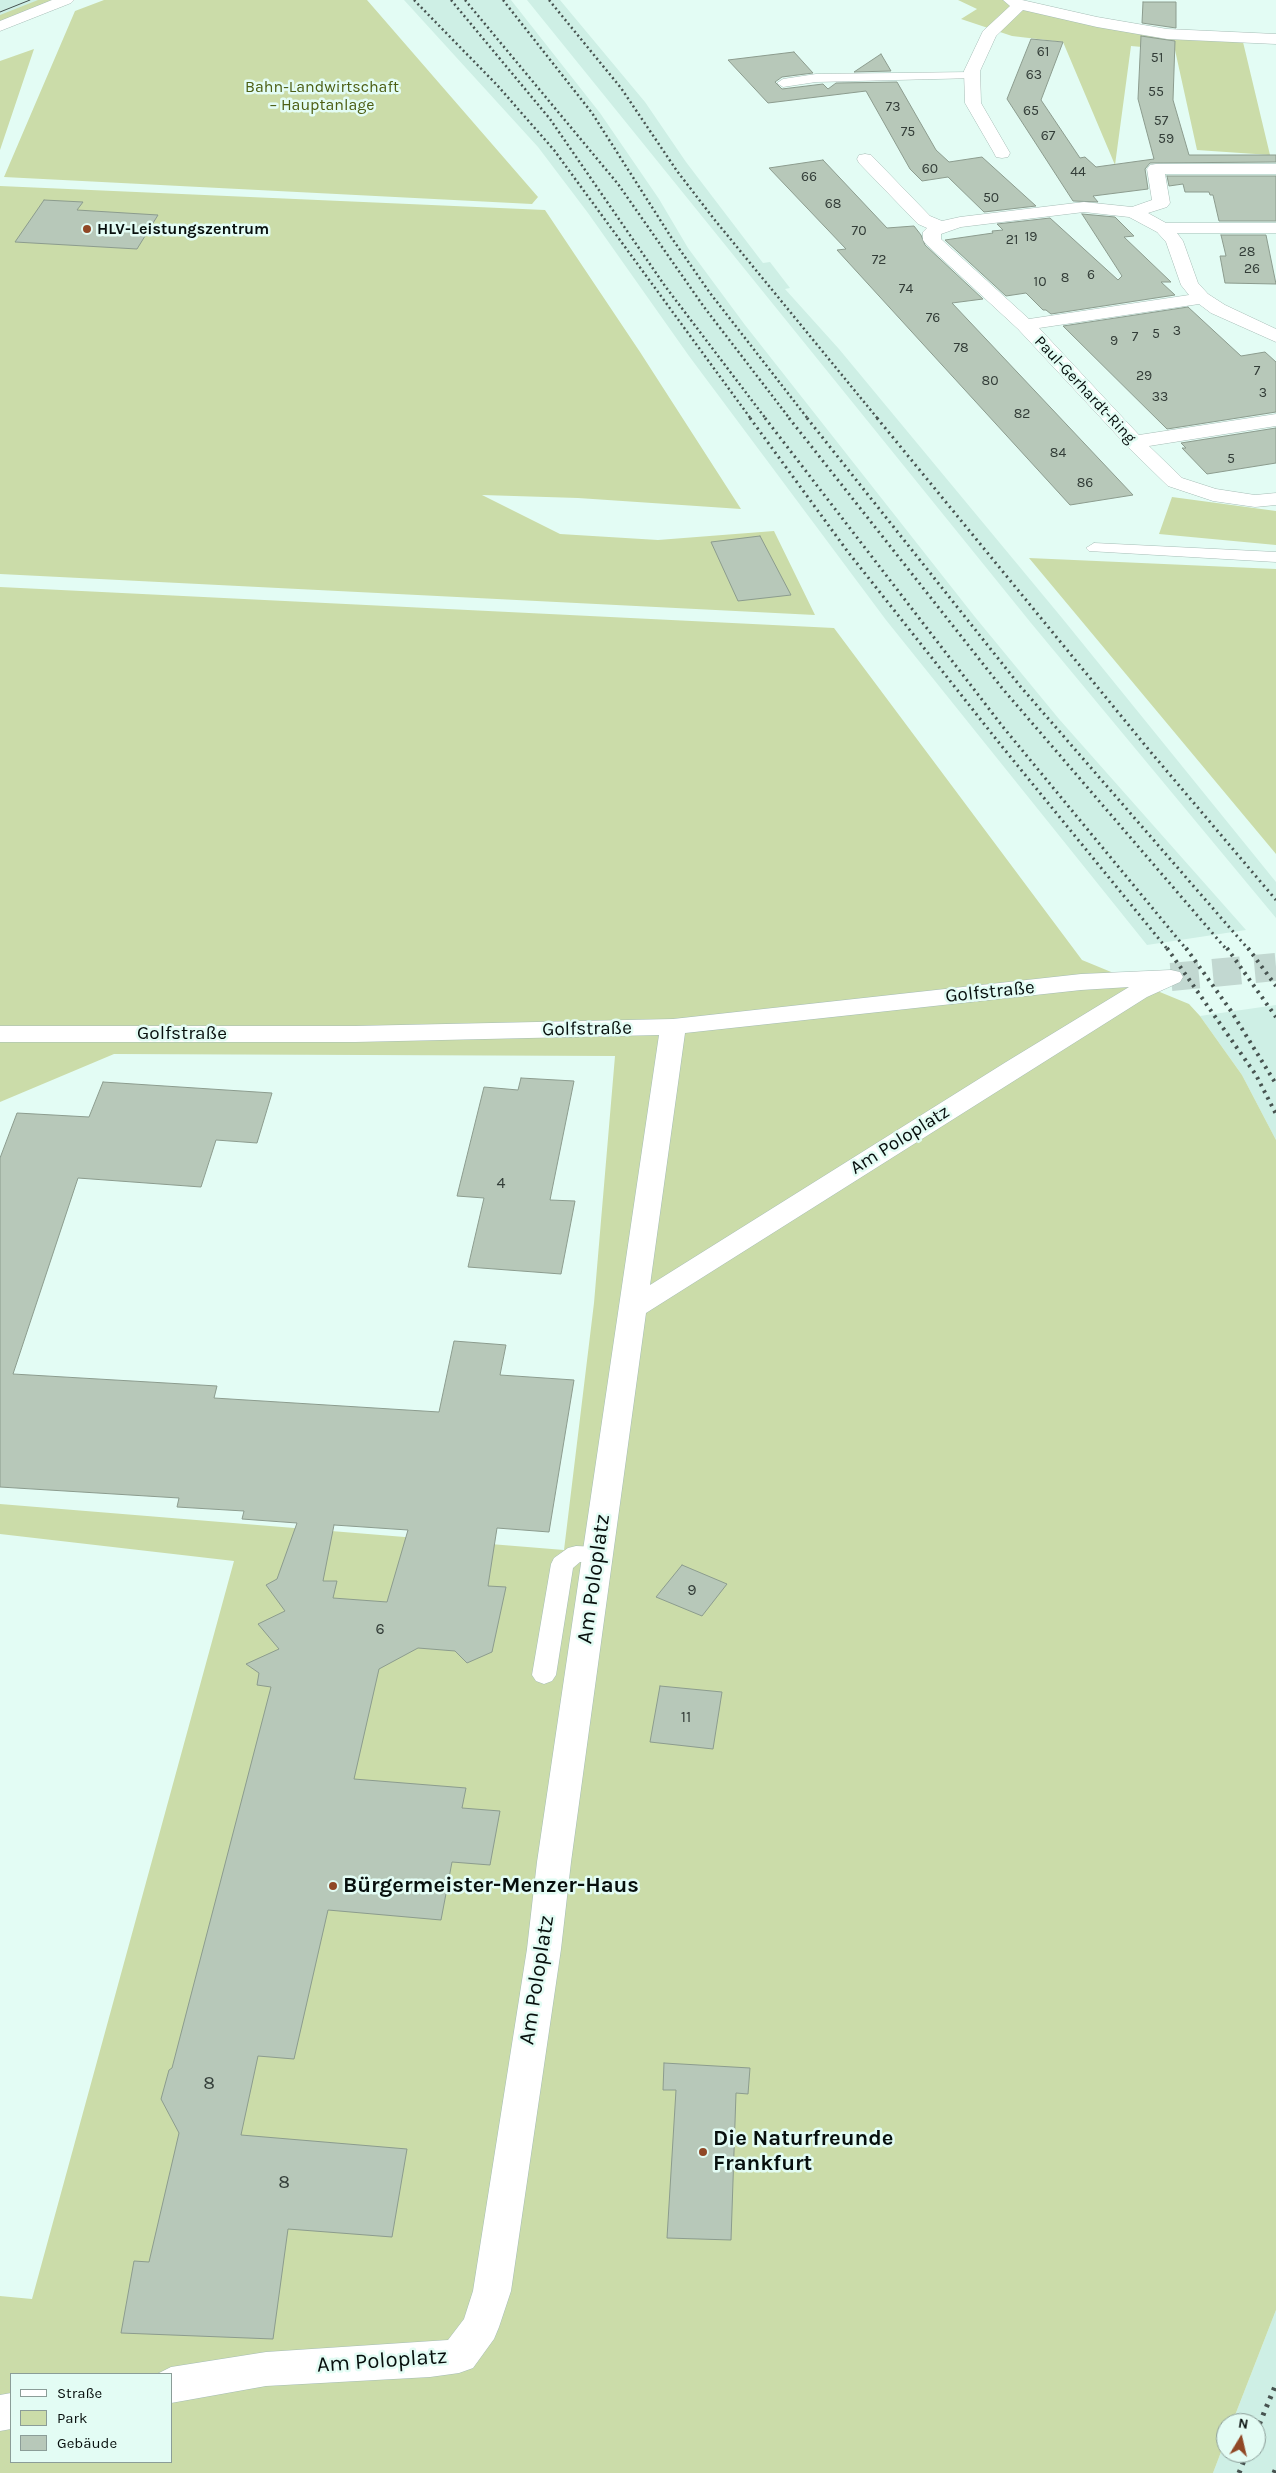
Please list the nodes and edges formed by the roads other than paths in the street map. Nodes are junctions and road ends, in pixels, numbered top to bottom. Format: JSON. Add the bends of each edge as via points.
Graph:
{"nodes":[{"id":1,"x":66,"y":0,"type":"edge"},
{"id":2,"x":1016,"y":2,"type":"edge"},
{"id":3,"x":0,"y":26,"type":"edge"},
{"id":4,"x":1276,"y":39,"type":"edge"},
{"id":5,"x":972,"y":76,"type":"junction"},
{"id":6,"x":783,"y":83,"type":"dead end"},
{"id":7,"x":1002,"y":153,"type":"dead end"},
{"id":8,"x":865,"y":159,"type":"dead end"},
{"id":9,"x":1276,"y":169,"type":"edge"},
{"id":10,"x":1133,"y":212,"type":"junction"},
{"id":11,"x":941,"y":227,"type":"junction"},
{"id":12,"x":1163,"y":228,"type":"junction"},
{"id":13,"x":1276,"y":228,"type":"edge"},
{"id":14,"x":1202,"y":298,"type":"junction"},
{"id":15,"x":1025,"y":325,"type":"junction"},
{"id":16,"x":1276,"y":336,"type":"edge"},
{"id":17,"x":1276,"y":420,"type":"edge"},
{"id":18,"x":1134,"y":442,"type":"junction"},
{"id":19,"x":1276,"y":499,"type":"edge"},
{"id":20,"x":1094,"y":548,"type":"dead end"},
{"id":21,"x":1276,"y":558,"type":"edge"},
{"id":22,"x":1171,"y":977,"type":"joint"},
{"id":23,"x":673,"y":1027,"type":"junction"},
{"id":24,"x":0,"y":1034,"type":"edge"},
{"id":25,"x":633,"y":1309,"type":"junction"},
{"id":26,"x":597,"y":1555,"type":"junction"},
{"id":27,"x":544,"y":1675,"type":"dead end"},
{"id":28,"x":172,"y":2385,"type":"edge"}],
"edges":[{"from":1,"to":3,"type":"street"},
{"from":2,"to":4,"type":"street","via":[[1097,22],[1167,34]]},
{"from":2,"to":5,"type":"street","via":[[989,34]]},
{"from":5,"to":6,"type":"lane","via":[[816,78]]},
{"from":5,"to":7,"type":"street","via":[[973,103]]},
{"from":8,"to":11,"type":"street","via":[[924,220]]},
{"from":9,"to":10,"type":"street","via":[[1156,169],[1161,203]]},
{"from":10,"to":11,"type":"street","via":[[1084,207]]},
{"from":10,"to":12,"type":"street"},
{"from":11,"to":15,"type":"street","name":"Paul-Gerhardt-Ring","via":[[932,232],[932,240]]},
{"from":12,"to":13,"type":"street"},
{"from":12,"to":14,"type":"street","via":[[1174,241],[1190,286]]},
{"from":14,"to":15,"type":"street"},
{"from":14,"to":16,"type":"street"},
{"from":15,"to":18,"type":"street","name":"Paul-Gerhardt-Ring"},
{"from":17,"to":18,"type":"street"},
{"from":18,"to":19,"type":"street","name":"Paul-Gerhardt-Ring","via":[[1175,482],[1213,495],[1255,501]]},
{"from":20,"to":21,"type":"lane"},
{"from":22,"to":23,"type":"street","name":"Golfstraße","via":[[1080,982]]},
{"from":22,"to":25,"type":"street","name":"Am Poloplatz","via":[[1138,992]]},
{"from":23,"to":24,"type":"street","name":"Golfstraße","via":[[356,1034]]},
{"from":23,"to":25,"type":"street","name":"Am Poloplatz"},
{"from":25,"to":26,"type":"street","name":"Am Poloplatz"},
{"from":26,"to":27,"type":"lane","via":[[576,1554],[562,1564]]},
{"from":26,"to":28,"type":"street","name":"Am Poloplatz","via":[[544,1950],[492,2292],[480,2327],[459,2356],[266,2369]]}]}
